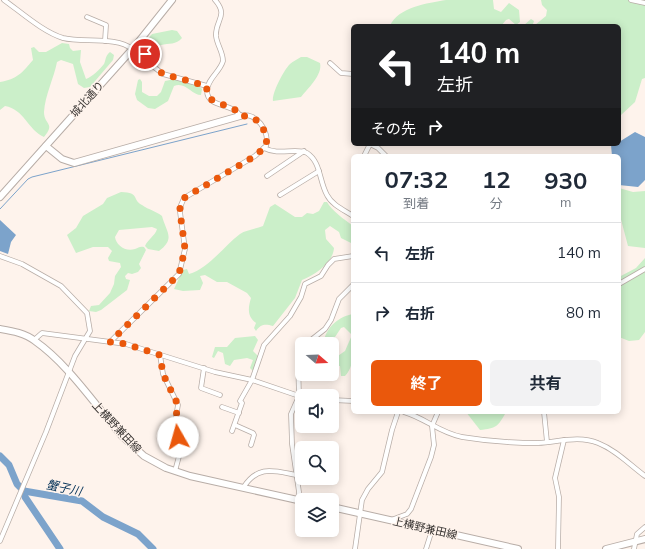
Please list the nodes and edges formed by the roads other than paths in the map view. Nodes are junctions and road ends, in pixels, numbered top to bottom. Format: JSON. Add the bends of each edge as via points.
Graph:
{"nodes":[{"id":1,"x":4,"y":0,"type":"edge"},
{"id":2,"x":172,"y":0,"type":"edge"},
{"id":3,"x":215,"y":0,"type":"edge"},
{"id":4,"x":632,"y":0,"type":"edge"},
{"id":5,"x":645,"y":3,"type":"edge"},
{"id":6,"x":87,"y":17,"type":"dead end"},
{"id":7,"x":105,"y":41,"type":"junction"},
{"id":8,"x":134,"y":47,"type":"junction"},
{"id":9,"x":330,"y":63,"type":"dead end"},
{"id":10,"x":351,"y":74,"type":"edge"},
{"id":11,"x":207,"y":86,"type":"junction"},
{"id":12,"x":240,"y":116,"type":"junction"},
{"id":13,"x":46,"y":146,"type":"junction"},
{"id":14,"x":374,"y":146,"type":"edge"},
{"id":15,"x":264,"y":148,"type":"junction"},
{"id":16,"x":304,"y":151,"type":"junction"},
{"id":17,"x":384,"y":154,"type":"edge"},
{"id":18,"x":319,"y":170,"type":"junction"},
{"id":19,"x":267,"y":176,"type":"dead end"},
{"id":20,"x":280,"y":195,"type":"dead end"},
{"id":21,"x":0,"y":197,"type":"edge"},
{"id":22,"x":351,"y":215,"type":"edge"},
{"id":23,"x":0,"y":256,"type":"edge"},
{"id":24,"x":351,"y":257,"type":"edge"},
{"id":25,"x":645,"y":269,"type":"edge"},
{"id":26,"x":621,"y":283,"type":"edge"},
{"id":27,"x":351,"y":287,"type":"edge"},
{"id":28,"x":0,"y":329,"type":"edge"},
{"id":29,"x":315,"y":337,"type":"edge"},
{"id":30,"x":87,"y":338,"type":"junction"},
{"id":31,"x":34,"y":340,"type":"junction"},
{"id":32,"x":110,"y":342,"type":"junction"},
{"id":33,"x":160,"y":355,"type":"junction"},
{"id":34,"x":204,"y":368,"type":"junction"},
{"id":35,"x":69,"y":373,"type":"junction"},
{"id":36,"x":252,"y":380,"type":"junction"},
{"id":37,"x":295,"y":394,"type":"edge"},
{"id":38,"x":220,"y":395,"type":"dead end"},
{"id":39,"x":339,"y":400,"type":"edge"},
{"id":40,"x":351,"y":401,"type":"edge"},
{"id":41,"x":295,"y":406,"type":"edge"},
{"id":42,"x":222,"y":407,"type":"dead end"},
{"id":43,"x":239,"y":413,"type":"junction"},
{"id":44,"x":397,"y":414,"type":"edge"},
{"id":45,"x":410,"y":414,"type":"edge"},
{"id":46,"x":437,"y":414,"type":"edge"},
{"id":47,"x":544,"y":414,"type":"edge"},
{"id":48,"x":235,"y":425,"type":"junction"},
{"id":49,"x":432,"y":426,"type":"junction"},
{"id":50,"x":232,"y":431,"type":"dead end"},
{"id":51,"x":564,"y":440,"type":"junction"},
{"id":52,"x":547,"y":442,"type":"junction"},
{"id":53,"x":251,"y":445,"type":"dead end"},
{"id":54,"x":295,"y":463,"type":"edge"},
{"id":55,"x":175,"y":472,"type":"junction"},
{"id":56,"x":295,"y":475,"type":"edge"},
{"id":57,"x":645,"y":476,"type":"edge"},
{"id":58,"x":243,"y":488,"type":"junction"},
{"id":59,"x":295,"y":499,"type":"edge"},
{"id":60,"x":339,"y":508,"type":"edge"},
{"id":61,"x":360,"y":513,"type":"junction"},
{"id":62,"x":391,"y":521,"type":"junction"},
{"id":63,"x":645,"y":527,"type":"edge"},
{"id":64,"x":432,"y":530,"type":"junction"},
{"id":65,"x":1,"y":538,"type":"edge"},
{"id":66,"x":645,"y":539,"type":"edge"},
{"id":67,"x":635,"y":542,"type":"junction"},
{"id":68,"x":355,"y":549,"type":"edge"},
{"id":69,"x":426,"y":549,"type":"edge"},
{"id":70,"x":518,"y":549,"type":"edge"},
{"id":71,"x":558,"y":549,"type":"edge"},
{"id":72,"x":606,"y":549,"type":"edge"},
{"id":73,"x":634,"y":549,"type":"edge"}],
"edges":[{"from":1,"to":7,"type":"street","via":[[29,19],[59,36]]},
{"from":2,"to":8,"type":"main road","name":"城北通り"},
{"from":3,"to":11,"type":"street","via":[[222,14],[216,32],[223,61]]},
{"from":4,"to":5,"type":"street"},
{"from":6,"to":7,"type":"street","via":[[106,24]]},
{"from":7,"to":8,"type":"street"},
{"from":8,"to":11,"type":"street","via":[[163,74]]},
{"from":8,"to":13,"type":"main road","name":"城北通り"},
{"from":9,"to":10,"type":"street","via":[[341,73]]},
{"from":11,"to":12,"type":"street","via":[[207,95],[211,100],[233,109]]},
{"from":12,"to":13,"type":"main road","via":[[74,163],[62,159]]},
{"from":12,"to":15,"type":"street","via":[[249,116],[262,125],[267,137]]},
{"from":13,"to":21,"type":"main road","name":"城北通り"},
{"from":14,"to":17,"type":"street"},
{"from":15,"to":16,"type":"street","via":[[276,153]]},
{"from":15,"to":32,"type":"street","via":[[184,198],[180,212],[185,249],[179,274]]},
{"from":16,"to":18,"type":"street"},
{"from":16,"to":19,"type":"street"},
{"from":18,"to":20,"type":"street"},
{"from":18,"to":22,"type":"street","via":[[330,200]]},
{"from":23,"to":30,"type":"street","via":[[22,264],[61,286],[87,313],[90,331]]},
{"from":24,"to":36,"type":"street","via":[[334,259],[321,276],[305,284],[290,316],[264,345]]},
{"from":25,"to":26,"type":"street"},
{"from":27,"to":29,"type":"street","via":[[339,299],[325,329]]},
{"from":28,"to":31,"type":"main road","name":"上横野兼田線","via":[[22,334]]},
{"from":30,"to":31,"type":"street","via":[[42,333]]},
{"from":30,"to":32,"type":"street"},
{"from":30,"to":35,"type":"street","via":[[75,356]]},
{"from":31,"to":35,"type":"main road","name":"上横野兼田線"},
{"from":32,"to":33,"type":"street","via":[[126,344]]},
{"from":33,"to":34,"type":"street"},
{"from":33,"to":55,"type":"street","via":[[163,374],[178,405],[175,422],[181,449]]},
{"from":34,"to":36,"type":"street"},
{"from":34,"to":38,"type":"street","via":[[201,388]]},
{"from":35,"to":55,"type":"main road","name":"上横野兼田線","via":[[134,449]]},
{"from":35,"to":65,"type":"street"},
{"from":36,"to":37,"type":"street"},
{"from":36,"to":43,"type":"street","via":[[240,401],[242,403]]},
{"from":39,"to":40,"type":"street"},
{"from":41,"to":54,"type":"street","via":[[291,414]]},
{"from":42,"to":43,"type":"street"},
{"from":43,"to":48,"type":"street"},
{"from":44,"to":61,"type":"street","via":[[382,472],[365,494]]},
{"from":45,"to":49,"type":"street"},
{"from":46,"to":49,"type":"street"},
{"from":47,"to":52,"type":"street"},
{"from":48,"to":50,"type":"street"},
{"from":48,"to":53,"type":"street","via":[[253,433]]},
{"from":49,"to":52,"type":"street","via":[[463,437]]},
{"from":49,"to":62,"type":"street","via":[[434,445],[431,457],[411,509],[407,514]]},
{"from":51,"to":52,"type":"street"},
{"from":51,"to":57,"type":"street","via":[[582,439],[598,443]]},
{"from":51,"to":71,"type":"street","via":[[555,478],[560,497]]},
{"from":55,"to":58,"type":"main road","name":"上横野兼田線"},
{"from":56,"to":58,"type":"street","via":[[262,470]]},
{"from":58,"to":59,"type":"main road","name":"上横野兼田線"},
{"from":60,"to":61,"type":"main road","name":"上横野兼田線"},
{"from":61,"to":62,"type":"main road","name":"上横野兼田線"},
{"from":61,"to":68,"type":"street"},
{"from":62,"to":64,"type":"main road","name":"上横野兼田線"},
{"from":63,"to":67,"type":"street","via":[[637,534]]},
{"from":64,"to":69,"type":"street"},
{"from":64,"to":70,"type":"main road","name":"上横野兼田線"},
{"from":66,"to":67,"type":"main road"},
{"from":67,"to":72,"type":"main road"},
{"from":67,"to":73,"type":"street"}]}
